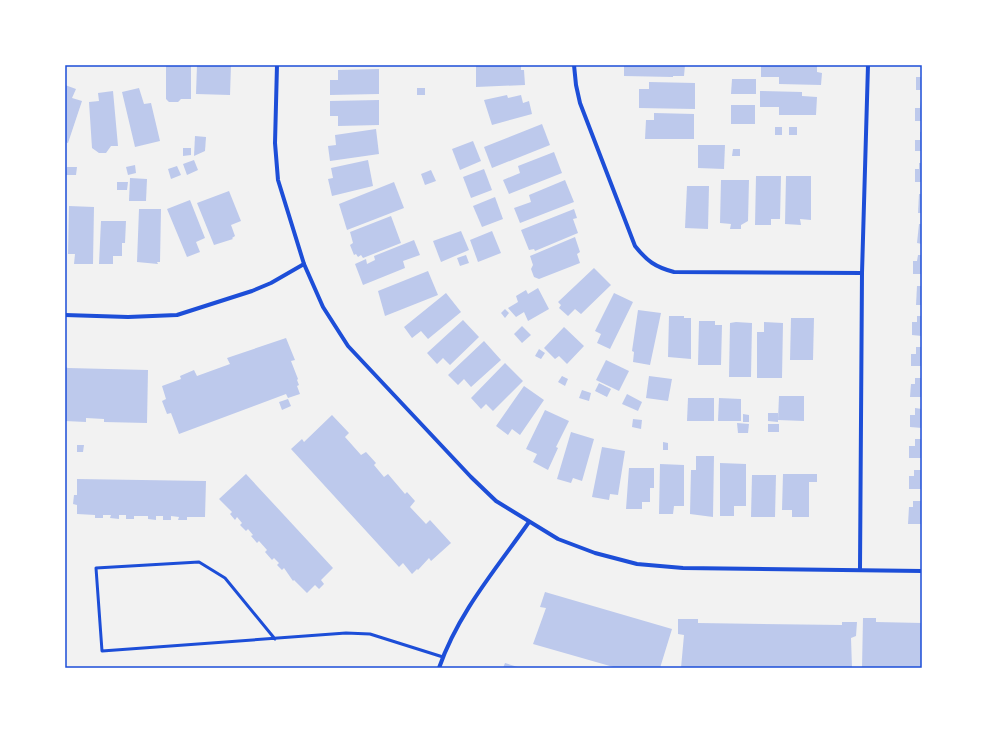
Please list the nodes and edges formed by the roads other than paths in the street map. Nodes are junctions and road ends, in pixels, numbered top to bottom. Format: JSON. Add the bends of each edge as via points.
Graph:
{"nodes":[{"id":1,"x":277,"y":65,"type":"edge"},
{"id":2,"x":574,"y":65,"type":"edge"},
{"id":3,"x":868,"y":65,"type":"edge"},
{"id":4,"x":304,"y":264,"type":"junction"},
{"id":5,"x":862,"y":273,"type":"junction"},
{"id":6,"x":65,"y":315,"type":"edge"},
{"id":7,"x":529,"y":522,"type":"junction"},
{"id":8,"x":860,"y":569,"type":"junction"},
{"id":9,"x":922,"y":571,"type":"edge"},
{"id":10,"x":275,"y":639,"type":"junction"},
{"id":11,"x":443,"y":657,"type":"junction"},
{"id":12,"x":439,"y":668,"type":"edge"}],
"edges":[{"from":1,"to":4,"type":"street","via":[[275,143],[278,180]]},
{"from":2,"to":5,"type":"street","via":[[580,103],[635,246],[658,268],[674,272]]},
{"from":3,"to":5,"type":"street"},
{"from":4,"to":6,"type":"street","via":[[252,291],[177,315]]},
{"from":4,"to":7,"type":"street","via":[[323,307],[348,346],[472,478],[496,501]]},
{"from":5,"to":8,"type":"street"},
{"from":7,"to":8,"type":"street","via":[[580,548],[637,564],[683,568]]},
{"from":7,"to":11,"type":"street","via":[[476,595],[458,624]]},
{"from":8,"to":9,"type":"street"},
{"from":10,"to":10,"type":"lane","via":[[102,651],[96,568],[199,562],[225,578]]},
{"from":10,"to":11,"type":"lane","via":[[346,633],[370,634]]},
{"from":11,"to":12,"type":"street"}]}
